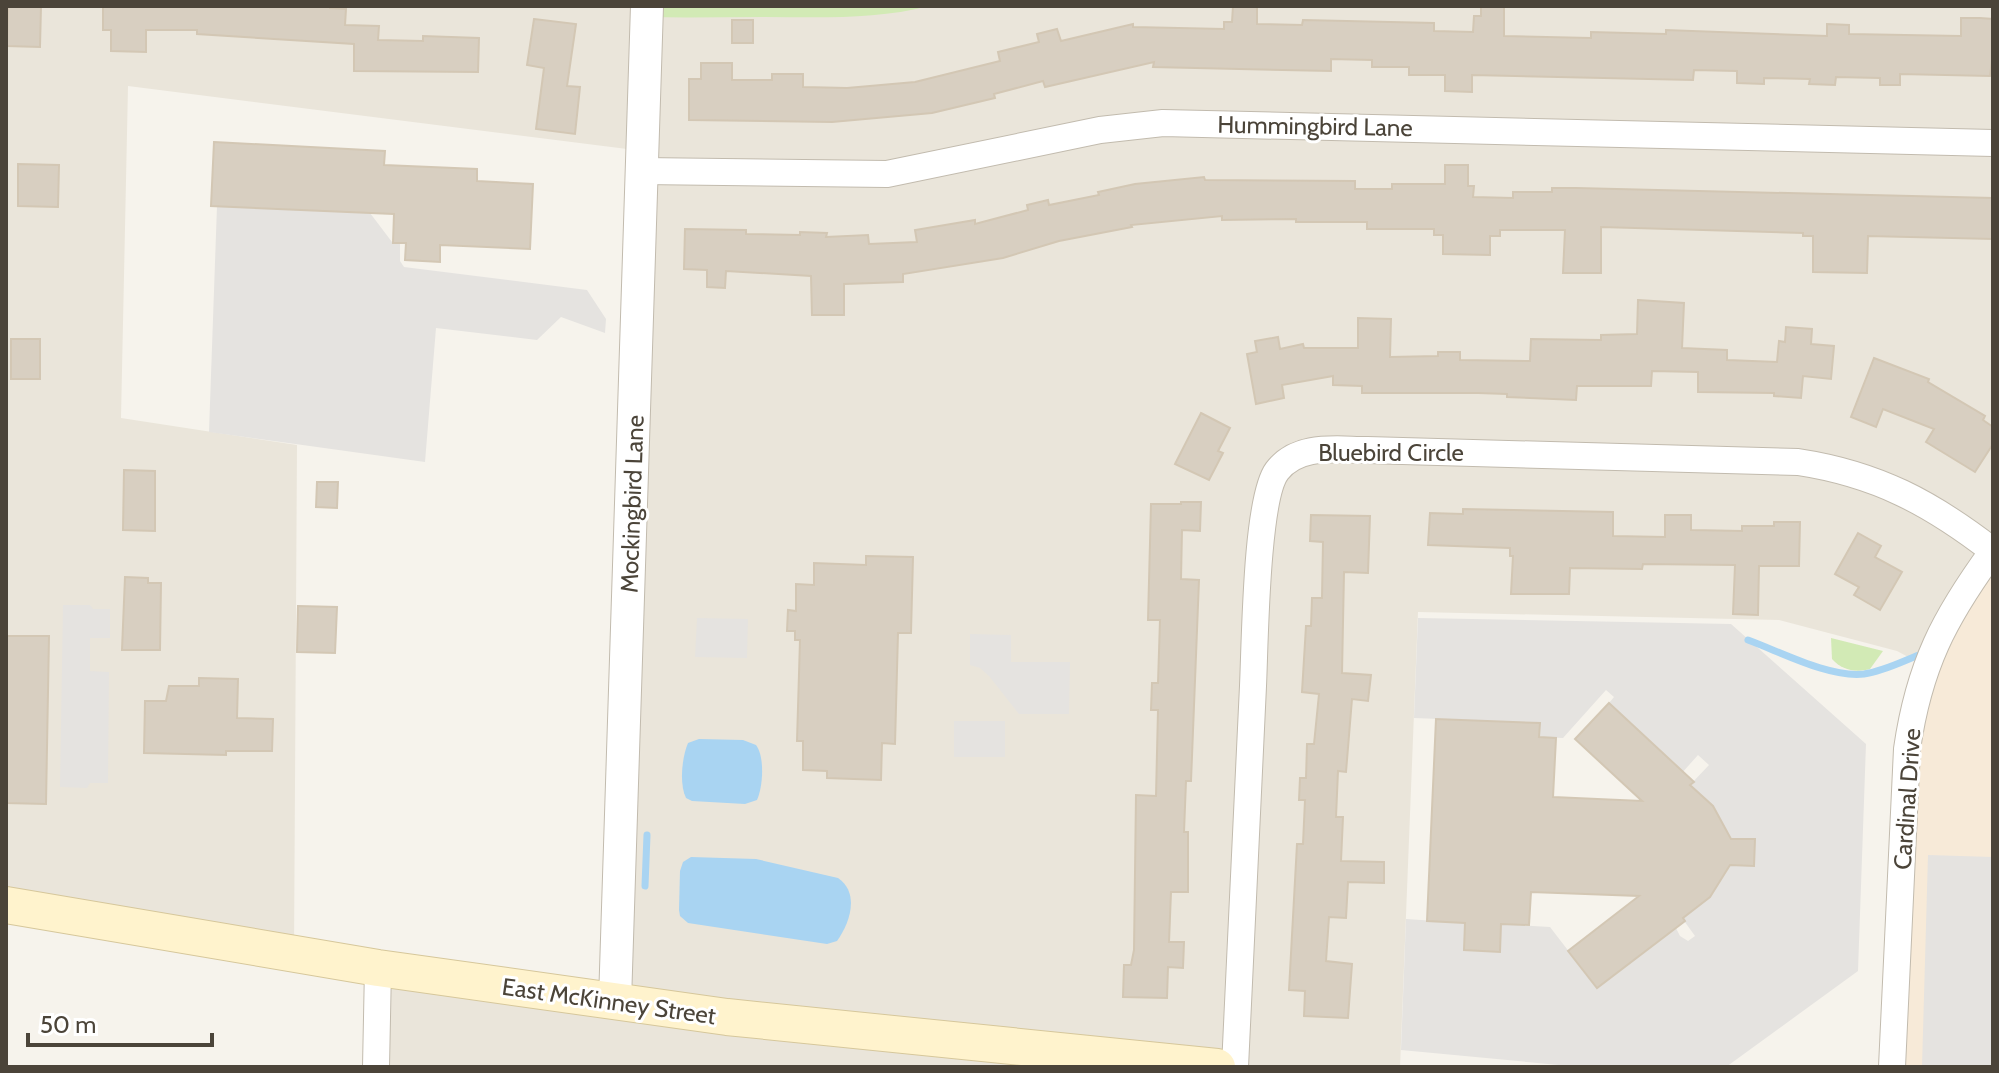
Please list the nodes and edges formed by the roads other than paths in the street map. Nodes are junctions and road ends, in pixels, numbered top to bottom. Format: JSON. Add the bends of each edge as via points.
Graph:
{"nodes":[{"id":1,"x":647,"y":6,"type":"edge"},
{"id":2,"x":1993,"y":143,"type":"edge"},
{"id":3,"x":642,"y":171,"type":"junction"},
{"id":4,"x":1993,"y":551,"type":"edge"},
{"id":5,"x":6,"y":905,"type":"edge"},
{"id":6,"x":378,"y":968,"type":"junction"},
{"id":7,"x":615,"y":1001,"type":"junction"},
{"id":8,"x":376,"y":1067,"type":"edge"},
{"id":9,"x":1217,"y":1067,"type":"edge"},
{"id":10,"x":1235,"y":1067,"type":"edge"},
{"id":11,"x":1892,"y":1067,"type":"edge"}],
"edges":[{"from":1,"to":3,"type":"street","name":"Mockingbird Lane"},
{"from":2,"to":3,"type":"street","name":"Hummingbird Lane","via":[[1163,123],[1100,130],[887,174]]},
{"from":3,"to":7,"type":"street","name":"Mockingbird Lane"},
{"from":4,"to":10,"type":"street","name":"Bluebird Circle","via":[[1899,490],[1863,475],[1798,462],[1367,450],[1312,451],[1289,460],[1271,479],[1265,502]]},
{"from":4,"to":11,"type":"street","name":"Cardinal Drive","via":[[1943,627],[1914,707],[1907,749]]},
{"from":5,"to":6,"type":"main road","name":"East McKinney Street"},
{"from":6,"to":7,"type":"main road","name":"East McKinney Street"},
{"from":6,"to":8,"type":"street"},
{"from":7,"to":9,"type":"main road","name":"East McKinney Street"}]}
